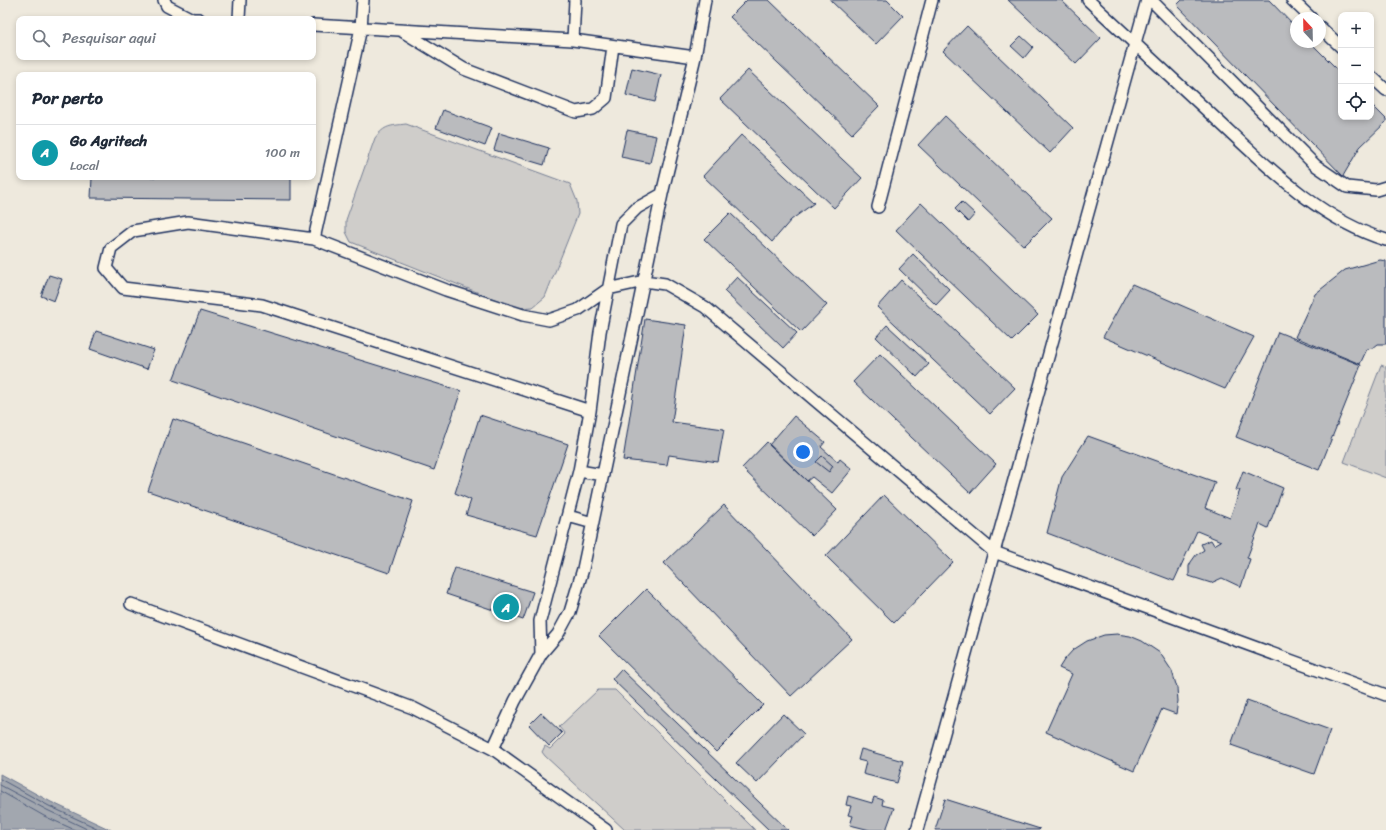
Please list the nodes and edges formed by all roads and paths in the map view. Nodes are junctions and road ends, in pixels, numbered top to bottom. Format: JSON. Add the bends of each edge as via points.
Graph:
{"nodes":[{"id":1,"x":164,"y":0,"type":"edge"},
{"id":2,"x":240,"y":0,"type":"edge"},
{"id":3,"x":362,"y":0,"type":"edge"},
{"id":4,"x":575,"y":0,"type":"edge"},
{"id":5,"x":705,"y":0,"type":"edge"},
{"id":6,"x":932,"y":0,"type":"edge"},
{"id":7,"x":1088,"y":0,"type":"edge"},
{"id":8,"x":1147,"y":0,"type":"edge"},
{"id":9,"x":1151,"y":0,"type":"edge"},
{"id":10,"x":1292,"y":0,"type":"edge"},
{"id":11,"x":1305,"y":12,"type":"edge"},
{"id":12,"x":186,"y":16,"type":"edge"},
{"id":13,"x":239,"y":16,"type":"edge"},
{"id":14,"x":316,"y":25,"type":"edge"},
{"id":15,"x":361,"y":28,"type":"junction"},
{"id":16,"x":401,"y":30,"type":"junction"},
{"id":17,"x":1326,"y":33,"type":"edge"},
{"id":18,"x":573,"y":40,"type":"junction"},
{"id":19,"x":1135,"y":44,"type":"junction"},
{"id":20,"x":1338,"y":44,"type":"edge"},
{"id":21,"x":613,"y":46,"type":"junction"},
{"id":22,"x":695,"y":57,"type":"junction"},
{"id":23,"x":1374,"y":79,"type":"edge"},
{"id":24,"x":1386,"y":90,"type":"edge"},
{"id":25,"x":1386,"y":187,"type":"edge"},
{"id":26,"x":662,"y":194,"type":"junction"},
{"id":27,"x":878,"y":206,"type":"dead end"},
{"id":28,"x":314,"y":239,"type":"junction"},
{"id":29,"x":1386,"y":240,"type":"edge"},
{"id":30,"x":644,"y":281,"type":"junction"},
{"id":31,"x":608,"y":289,"type":"junction"},
{"id":32,"x":590,"y":410,"type":"junction"},
{"id":33,"x":579,"y":471,"type":"junction"},
{"id":34,"x":602,"y":475,"type":"junction"},
{"id":35,"x":568,"y":516,"type":"junction"},
{"id":36,"x":592,"y":523,"type":"junction"},
{"id":37,"x":994,"y":552,"type":"junction"},
{"id":38,"x":131,"y":604,"type":"dead end"},
{"id":39,"x":540,"y":654,"type":"junction"},
{"id":40,"x":1386,"y":695,"type":"edge"},
{"id":41,"x":493,"y":749,"type":"junction"},
{"id":42,"x":606,"y":830,"type":"edge"},
{"id":43,"x":917,"y":830,"type":"edge"}],
"edges":[{"from":1,"to":12,"type":"lane","via":[[167,6]]},
{"from":2,"to":13,"type":"lane"},
{"from":3,"to":15,"type":"lane"},
{"from":4,"to":18,"type":"lane"},
{"from":5,"to":22,"type":"lane"},
{"from":6,"to":27,"type":"lane"},
{"from":7,"to":19,"type":"lane"},
{"from":8,"to":19,"type":"lane"},
{"from":9,"to":25,"type":"lane","via":[[1315,165],[1347,187],[1376,190]]},
{"from":10,"to":11,"type":"lane"},
{"from":14,"to":15,"type":"lane"},
{"from":15,"to":16,"type":"lane"},
{"from":15,"to":28,"type":"lane"},
{"from":16,"to":18,"type":"lane"},
{"from":16,"to":21,"type":"lane","via":[[464,69],[576,112],[593,109],[606,98]]},
{"from":17,"to":20,"type":"lane"},
{"from":18,"to":21,"type":"lane"},
{"from":19,"to":29,"type":"lane","via":[[1278,176],[1320,208],[1371,236]]},
{"from":19,"to":37,"type":"lane"},
{"from":21,"to":22,"type":"lane"},
{"from":22,"to":26,"type":"lane"},
{"from":23,"to":24,"type":"lane"},
{"from":26,"to":30,"type":"lane"},
{"from":26,"to":31,"type":"lane","via":[[637,208],[621,224]]},
{"from":28,"to":31,"type":"lane","via":[[446,290],[523,315],[549,320],[578,310]]},
{"from":28,"to":32,"type":"lane","via":[[188,222],[133,231],[111,248],[106,268],[123,288],[262,305]]},
{"from":30,"to":31,"type":"lane"},
{"from":30,"to":34,"type":"lane"},
{"from":30,"to":37,"type":"lane","via":[[665,284],[705,307]]},
{"from":31,"to":32,"type":"lane"},
{"from":32,"to":33,"type":"lane"},
{"from":33,"to":34,"type":"lane"},
{"from":33,"to":35,"type":"lane"},
{"from":34,"to":36,"type":"lane"},
{"from":35,"to":36,"type":"lane"},
{"from":35,"to":39,"type":"lane","via":[[540,621]]},
{"from":36,"to":39,"type":"lane","via":[[583,569],[570,612],[558,634]]},
{"from":37,"to":40,"type":"lane"},
{"from":37,"to":43,"type":"lane"},
{"from":38,"to":41,"type":"lane","via":[[413,708]]},
{"from":39,"to":41,"type":"lane"},
{"from":41,"to":42,"type":"lane"}]}
